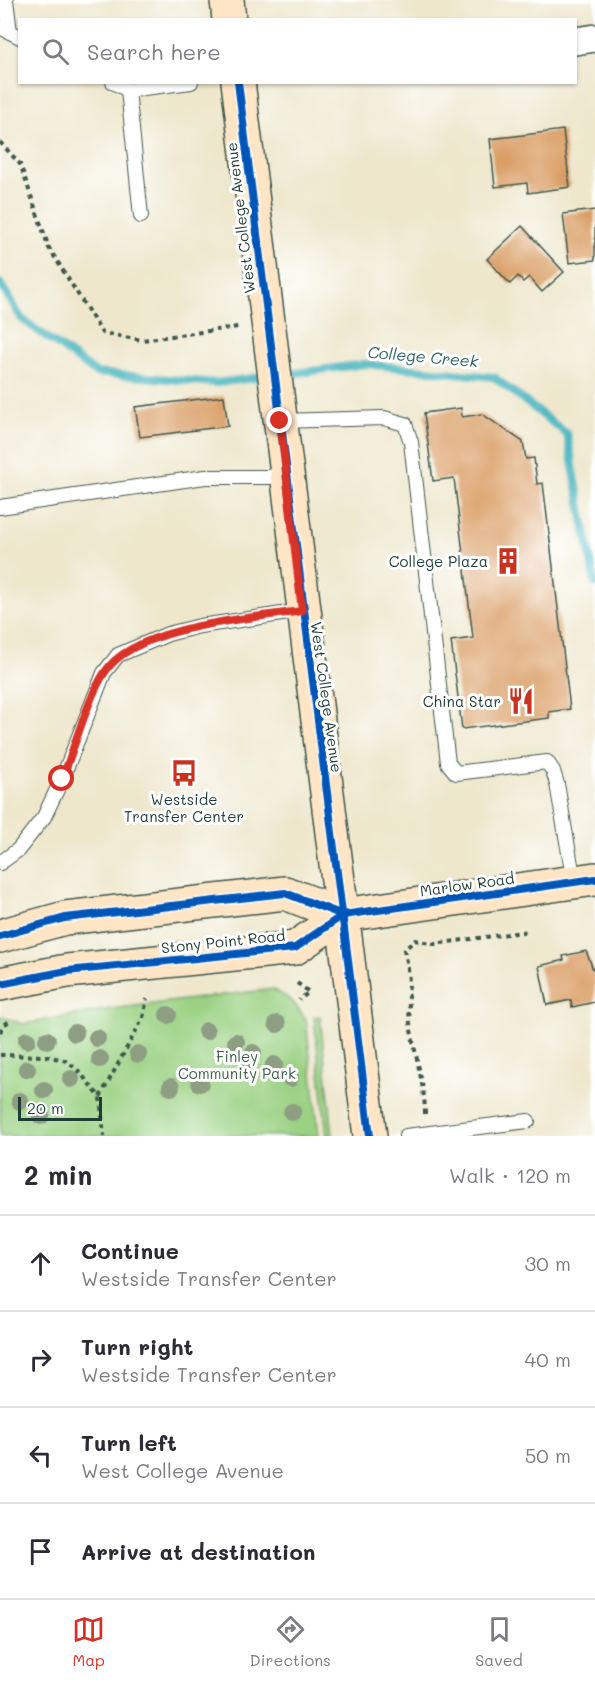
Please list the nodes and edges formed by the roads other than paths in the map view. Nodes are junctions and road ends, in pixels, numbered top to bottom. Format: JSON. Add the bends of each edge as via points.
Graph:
{"nodes":[{"id":1,"x":6,"y":0,"type":"edge"},
{"id":2,"x":227,"y":0,"type":"edge"},
{"id":3,"x":229,"y":18,"type":"edge"},
{"id":4,"x":10,"y":32,"type":"edge"},
{"id":5,"x":595,"y":38,"type":"edge"},
{"id":6,"x":577,"y":41,"type":"edge"},
{"id":7,"x":117,"y":84,"type":"edge"},
{"id":8,"x":175,"y":84,"type":"edge"},
{"id":9,"x":238,"y":84,"type":"edge"},
{"id":10,"x":128,"y":90,"type":"junction"},
{"id":11,"x":141,"y":216,"type":"dead end"},
{"id":12,"x":280,"y":421,"type":"junction"},
{"id":13,"x":287,"y":477,"type":"junction"},
{"id":14,"x":0,"y":507,"type":"edge"},
{"id":15,"x":302,"y":611,"type":"junction"},
{"id":16,"x":0,"y":863,"type":"edge"},
{"id":17,"x":584,"y":881,"type":"edge"},
{"id":18,"x":343,"y":915,"type":"junction"},
{"id":19,"x":0,"y":936,"type":"edge"},
{"id":20,"x":0,"y":984,"type":"edge"},
{"id":21,"x":528,"y":1121,"type":"dead end"},
{"id":22,"x":370,"y":1136,"type":"edge"},
{"id":23,"x":406,"y":1136,"type":"edge"}],
"edges":[{"from":1,"to":4,"type":"lane"},
{"from":2,"to":3,"type":"main road"},
{"from":5,"to":6,"type":"street"},
{"from":7,"to":10,"type":"lane"},
{"from":8,"to":10,"type":"lane"},
{"from":9,"to":12,"type":"main road","name":"West College Avenue"},
{"from":10,"to":11,"type":"lane"},
{"from":12,"to":13,"type":"main road","name":"West College Avenue"},
{"from":12,"to":17,"type":"lane","via":[[384,417],[405,424],[411,442],[448,763],[456,773],[547,762],[553,771]]},
{"from":13,"to":14,"type":"lane","via":[[205,477]]},
{"from":13,"to":15,"type":"main road","name":"West College Avenue"},
{"from":15,"to":16,"type":"lane","via":[[200,626],[168,634],[118,655],[104,673],[44,817],[18,850]]},
{"from":15,"to":18,"type":"main road","name":"West College Avenue"},
{"from":17,"to":18,"type":"main road","name":"Marlow Road"},
{"from":18,"to":19,"type":"main road","via":[[285,893],[65,918]]},
{"from":18,"to":20,"type":"main road","name":"Stony Point Road","via":[[295,948],[67,971]]},
{"from":18,"to":22,"type":"main road","name":"West College Avenue"},
{"from":21,"to":23,"type":"lane"}]}
